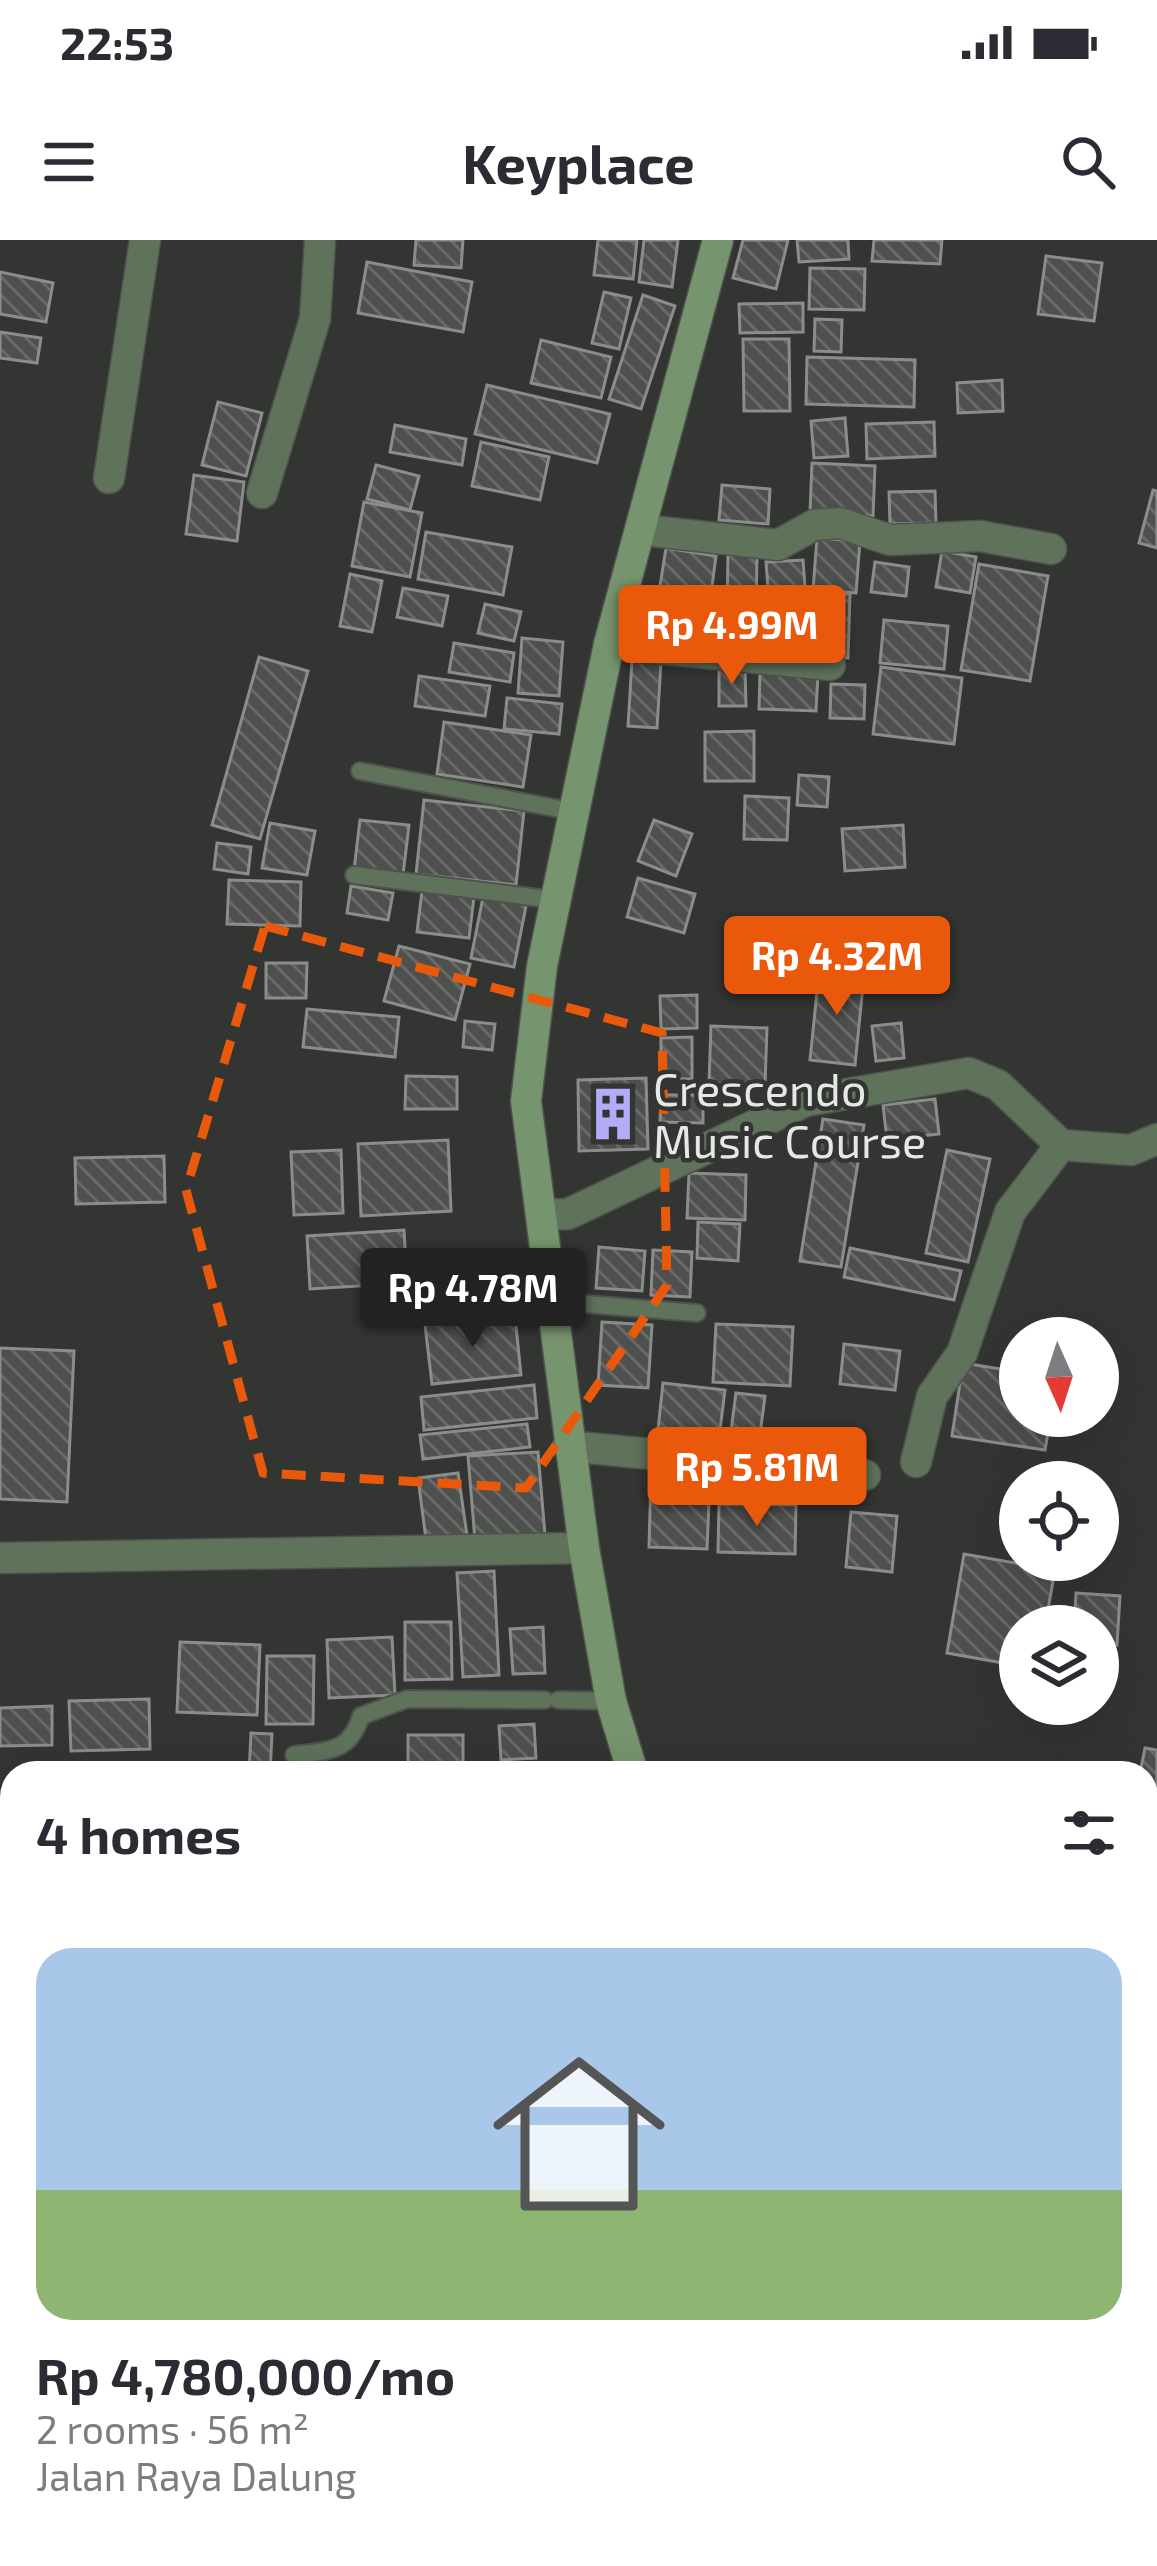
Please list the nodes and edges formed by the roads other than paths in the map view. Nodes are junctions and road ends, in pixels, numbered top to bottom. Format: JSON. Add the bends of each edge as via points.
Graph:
{"nodes":[{"id":1,"x":145,"y":240,"type":"edge"},
{"id":2,"x":320,"y":240,"type":"edge"},
{"id":3,"x":718,"y":240,"type":"edge"},
{"id":4,"x":109,"y":478,"type":"dead end"},
{"id":5,"x":262,"y":493,"type":"dead end"},
{"id":6,"x":644,"y":530,"type":"junction"},
{"id":7,"x":1051,"y":549,"type":"dead end"},
{"id":8,"x":609,"y":644,"type":"junction"},
{"id":9,"x":830,"y":665,"type":"dead end"},
{"id":10,"x":360,"y":771,"type":"dead end"},
{"id":11,"x":576,"y":812,"type":"junction"},
{"id":12,"x":355,"y":875,"type":"dead end"},
{"id":13,"x":556,"y":900,"type":"junction"},
{"id":14,"x":1157,"y":1139,"type":"edge"},
{"id":15,"x":1061,"y":1145,"type":"junction"},
{"id":16,"x":541,"y":1215,"type":"junction"},
{"id":17,"x":548,"y":1301,"type":"junction"},
{"id":18,"x":698,"y":1313,"type":"dead end"},
{"id":19,"x":568,"y":1446,"type":"junction"},
{"id":20,"x":916,"y":1462,"type":"dead end"},
{"id":21,"x":865,"y":1475,"type":"dead end"},
{"id":22,"x":584,"y":1548,"type":"junction"},
{"id":23,"x":0,"y":1558,"type":"edge"},
{"id":24,"x":611,"y":1701,"type":"junction"},
{"id":25,"x":294,"y":1755,"type":"dead end"},
{"id":26,"x":629,"y":1761,"type":"edge"}],
"edges":[{"from":1,"to":4,"type":"street"},
{"from":2,"to":5,"type":"street","via":[[315,319]]},
{"from":3,"to":6,"type":"main road"},
{"from":6,"to":7,"type":"street","via":[[778,545],[814,525],[840,523],[890,540],[980,536]]},
{"from":6,"to":8,"type":"main road"},
{"from":8,"to":9,"type":"street"},
{"from":8,"to":11,"type":"main road"},
{"from":10,"to":11,"type":"lane"},
{"from":11,"to":13,"type":"main road"},
{"from":12,"to":13,"type":"lane"},
{"from":13,"to":16,"type":"main road","via":[[526,1101]]},
{"from":14,"to":15,"type":"street","via":[[1131,1150]]},
{"from":15,"to":16,"type":"street","via":[[998,1085],[969,1073],[806,1101],[568,1214]]},
{"from":15,"to":20,"type":"street","via":[[1010,1212],[962,1353],[932,1396]]},
{"from":16,"to":17,"type":"main road"},
{"from":17,"to":18,"type":"lane"},
{"from":17,"to":19,"type":"main road"},
{"from":19,"to":21,"type":"street"},
{"from":19,"to":22,"type":"main road"},
{"from":22,"to":23,"type":"street"},
{"from":22,"to":24,"type":"main road"},
{"from":24,"to":25,"type":"lane","via":[[407,1699],[361,1716],[344,1747]]},
{"from":24,"to":26,"type":"main road"}]}
